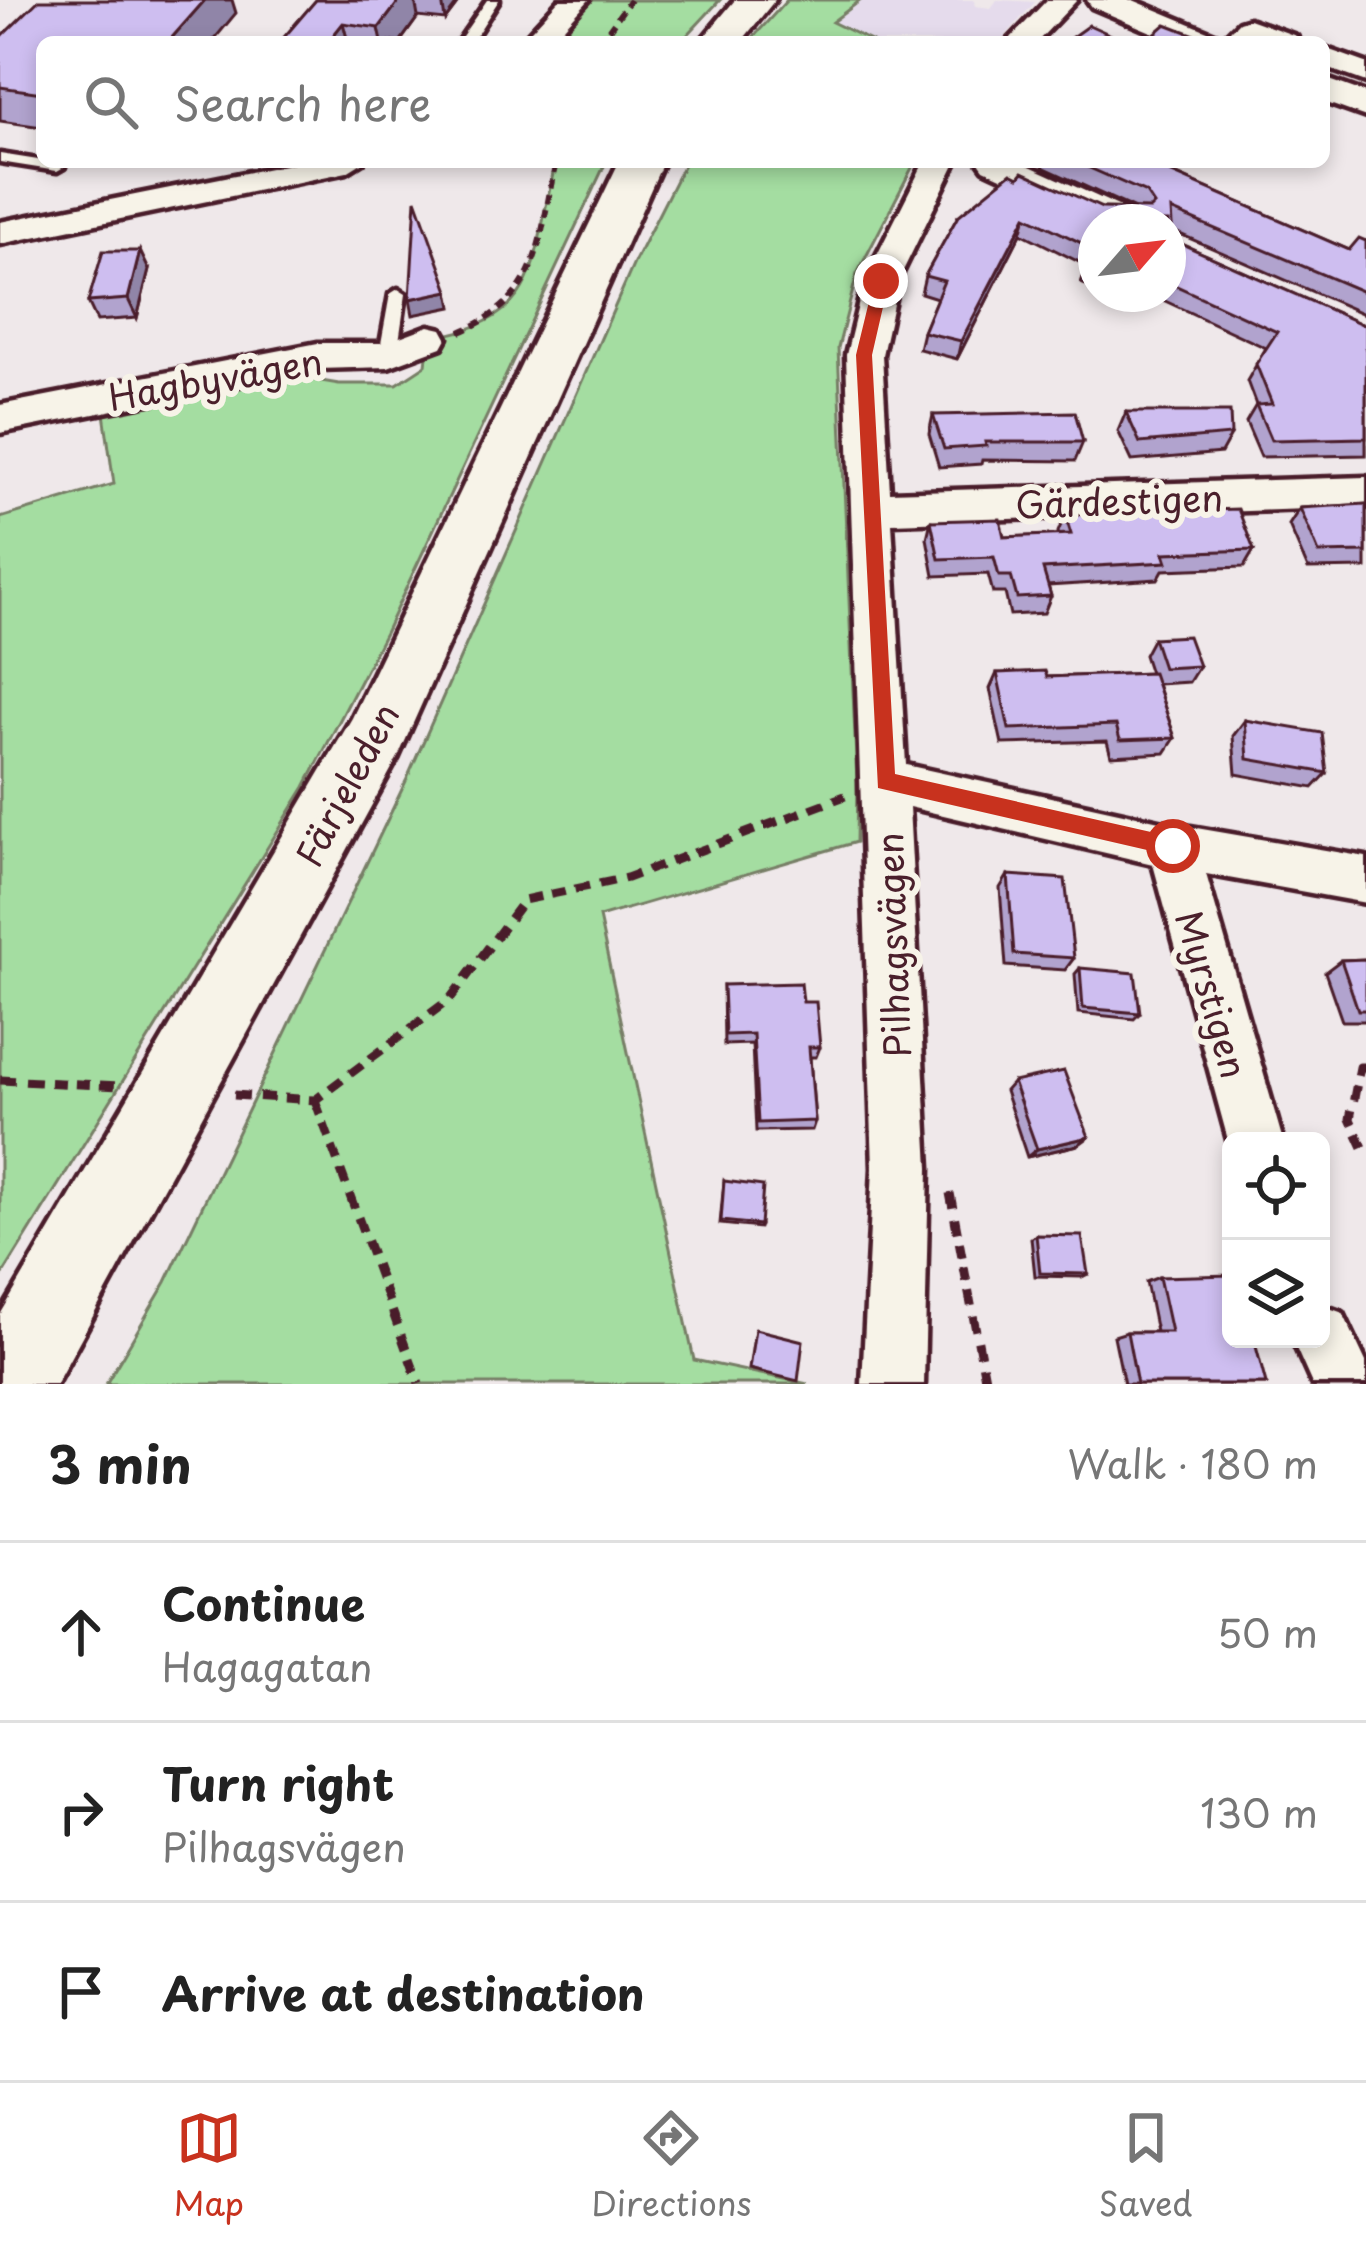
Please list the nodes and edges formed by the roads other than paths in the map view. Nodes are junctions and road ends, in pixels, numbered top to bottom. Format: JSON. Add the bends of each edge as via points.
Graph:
{"nodes":[{"id":1,"x":493,"y":0,"type":"edge"},
{"id":2,"x":575,"y":0,"type":"edge"},
{"id":3,"x":756,"y":0,"type":"edge"},
{"id":4,"x":1063,"y":0,"type":"edge"},
{"id":5,"x":1104,"y":0,"type":"edge"},
{"id":6,"x":468,"y":36,"type":"edge"},
{"id":7,"x":540,"y":36,"type":"edge"},
{"id":8,"x":725,"y":36,"type":"edge"},
{"id":9,"x":1027,"y":36,"type":"edge"},
{"id":10,"x":1191,"y":36,"type":"edge"},
{"id":11,"x":1240,"y":36,"type":"edge"},
{"id":12,"x":1270,"y":36,"type":"edge"},
{"id":13,"x":1330,"y":59,"type":"edge"},
{"id":14,"x":1366,"y":73,"type":"edge"},
{"id":15,"x":1330,"y":91,"type":"edge"},
{"id":16,"x":1366,"y":106,"type":"edge"},
{"id":17,"x":0,"y":158,"type":"edge"},
{"id":18,"x":36,"y":164,"type":"edge"},
{"id":19,"x":318,"y":168,"type":"edge"},
{"id":20,"x":638,"y":168,"type":"edge"},
{"id":21,"x":937,"y":168,"type":"edge"},
{"id":22,"x":1007,"y":168,"type":"edge"},
{"id":23,"x":1086,"y":204,"type":"edge"},
{"id":24,"x":0,"y":233,"type":"edge"},
{"id":25,"x":398,"y":294,"type":"dead end"},
{"id":26,"x":429,"y":338,"type":"road end"},
{"id":27,"x":388,"y":355,"type":"junction"},
{"id":28,"x":0,"y":419,"type":"edge"},
{"id":29,"x":1366,"y":492,"type":"edge"},
{"id":30,"x":871,"y":508,"type":"junction"},
{"id":31,"x":886,"y":781,"type":"junction"},
{"id":32,"x":1173,"y":846,"type":"junction"},
{"id":33,"x":1366,"y":880,"type":"edge"},
{"id":34,"x":1252,"y":1132,"type":"edge"},
{"id":35,"x":1327,"y":1348,"type":"edge"},
{"id":36,"x":8,"y":1384,"type":"edge"},
{"id":37,"x":893,"y":1384,"type":"edge"},
{"id":38,"x":1344,"y":1384,"type":"edge"}],
"edges":[{"from":1,"to":6,"type":"lane"},
{"from":2,"to":7,"type":"street"},
{"from":3,"to":8,"type":"main road"},
{"from":4,"to":9,"type":"street"},
{"from":5,"to":10,"type":"street"},
{"from":11,"to":12,"type":"street","via":[[1249,28]]},
{"from":13,"to":14,"type":"street"},
{"from":15,"to":16,"type":"street"},
{"from":17,"to":18,"type":"lane"},
{"from":19,"to":24,"type":"street"},
{"from":20,"to":36,"type":"main road","name":"Färjeleden","via":[[375,737]]},
{"from":21,"to":30,"type":"street","name":"Pilhagsvägen","via":[[881,281],[864,355]]},
{"from":22,"to":23,"type":"street"},
{"from":25,"to":27,"type":"lane"},
{"from":26,"to":27,"type":"street","name":"Hagbyvägen"},
{"from":27,"to":28,"type":"street","name":"Hagbyvägen","via":[[318,356]]},
{"from":29,"to":30,"type":"street","name":"Gärdestigen"},
{"from":30,"to":31,"type":"street","name":"Pilhagsvägen"},
{"from":31,"to":32,"type":"street"},
{"from":31,"to":37,"type":"street","name":"Pilhagsvägen","via":[[901,1168]]},
{"from":32,"to":33,"type":"street"},
{"from":32,"to":34,"type":"street","name":"Myrstigen"},
{"from":35,"to":38,"type":"street"}]}
